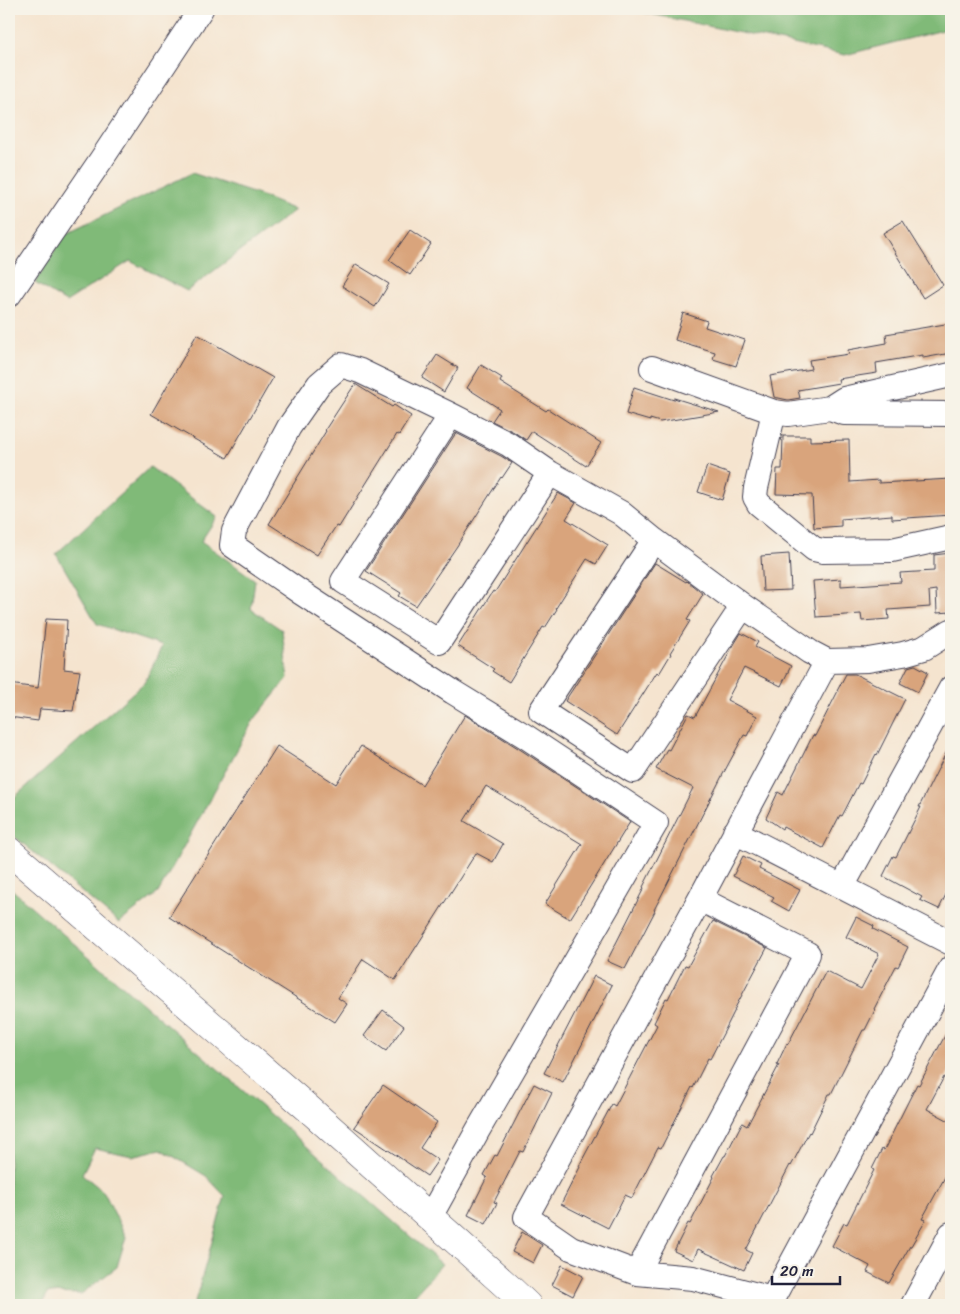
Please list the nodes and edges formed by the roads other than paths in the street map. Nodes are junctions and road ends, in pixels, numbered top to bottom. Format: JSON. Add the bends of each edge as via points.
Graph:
{"nodes":[{"id":1,"x":201,"y":9,"type":"edge"},
{"id":2,"x":9,"y":295,"type":"edge"},
{"id":3,"x":652,"y":368,"type":"dead end"},
{"id":4,"x":951,"y":375,"type":"edge"},
{"id":5,"x":830,"y":408,"type":"junction"},
{"id":6,"x":774,"y":412,"type":"junction"},
{"id":7,"x":951,"y":414,"type":"edge"},
{"id":8,"x":451,"y":415,"type":"junction"},
{"id":9,"x":550,"y":473,"type":"junction"},
{"id":10,"x":951,"y":537,"type":"edge"},
{"id":11,"x":654,"y":540,"type":"junction"},
{"id":12,"x":742,"y":606,"type":"junction"},
{"id":13,"x":951,"y":631,"type":"edge"},
{"id":14,"x":827,"y":661,"type":"junction"},
{"id":15,"x":951,"y":688,"type":"edge"},
{"id":16,"x":735,"y":832,"type":"junction"},
{"id":17,"x":9,"y":851,"type":"edge"},
{"id":18,"x":842,"y":887,"type":"junction"},
{"id":19,"x":700,"y":899,"type":"junction"},
{"id":20,"x":951,"y":943,"type":"edge"},
{"id":21,"x":951,"y":968,"type":"edge"},
{"id":22,"x":430,"y":1216,"type":"junction"},
{"id":23,"x":948,"y":1245,"type":"edge"},
{"id":24,"x":637,"y":1273,"type":"junction"},
{"id":25,"x":771,"y":1302,"type":"edge"},
{"id":26,"x":527,"y":1305,"type":"edge"},
{"id":27,"x":913,"y":1305,"type":"edge"}],
"edges":[{"from":1,"to":2,"type":"street"},
{"from":3,"to":6,"type":"street"},
{"from":4,"to":5,"type":"street","via":[[844,399]]},
{"from":5,"to":6,"type":"street","via":[[788,414]]},
{"from":5,"to":7,"type":"street","via":[[844,412]]},
{"from":6,"to":10,"type":"street","via":[[755,497],[759,504],[814,549],[881,551]]},
{"from":8,"to":9,"type":"street","via":[[508,444]]},
{"from":8,"to":9,"type":"street","via":[[343,580],[439,642]]},
{"from":8,"to":22,"type":"street","via":[[360,371],[341,366],[319,384],[289,427],[234,531],[232,545],[656,823]]},
{"from":9,"to":11,"type":"street","via":[[621,513]]},
{"from":11,"to":12,"type":"street"},
{"from":11,"to":12,"type":"street","via":[[542,711],[633,771]]},
{"from":12,"to":14,"type":"street"},
{"from":13,"to":14,"type":"street","via":[[924,648],[903,654],[868,660]]},
{"from":14,"to":16,"type":"street"},
{"from":15,"to":18,"type":"street"},
{"from":16,"to":18,"type":"street"},
{"from":16,"to":19,"type":"street"},
{"from":17,"to":22,"type":"street"},
{"from":18,"to":20,"type":"street"},
{"from":19,"to":24,"type":"street","via":[[808,954]]},
{"from":19,"to":24,"type":"street","via":[[526,1217],[572,1248]]},
{"from":21,"to":25,"type":"street"},
{"from":22,"to":26,"type":"street"},
{"from":23,"to":27,"type":"street"},
{"from":24,"to":25,"type":"street","via":[[693,1278]]}]}
